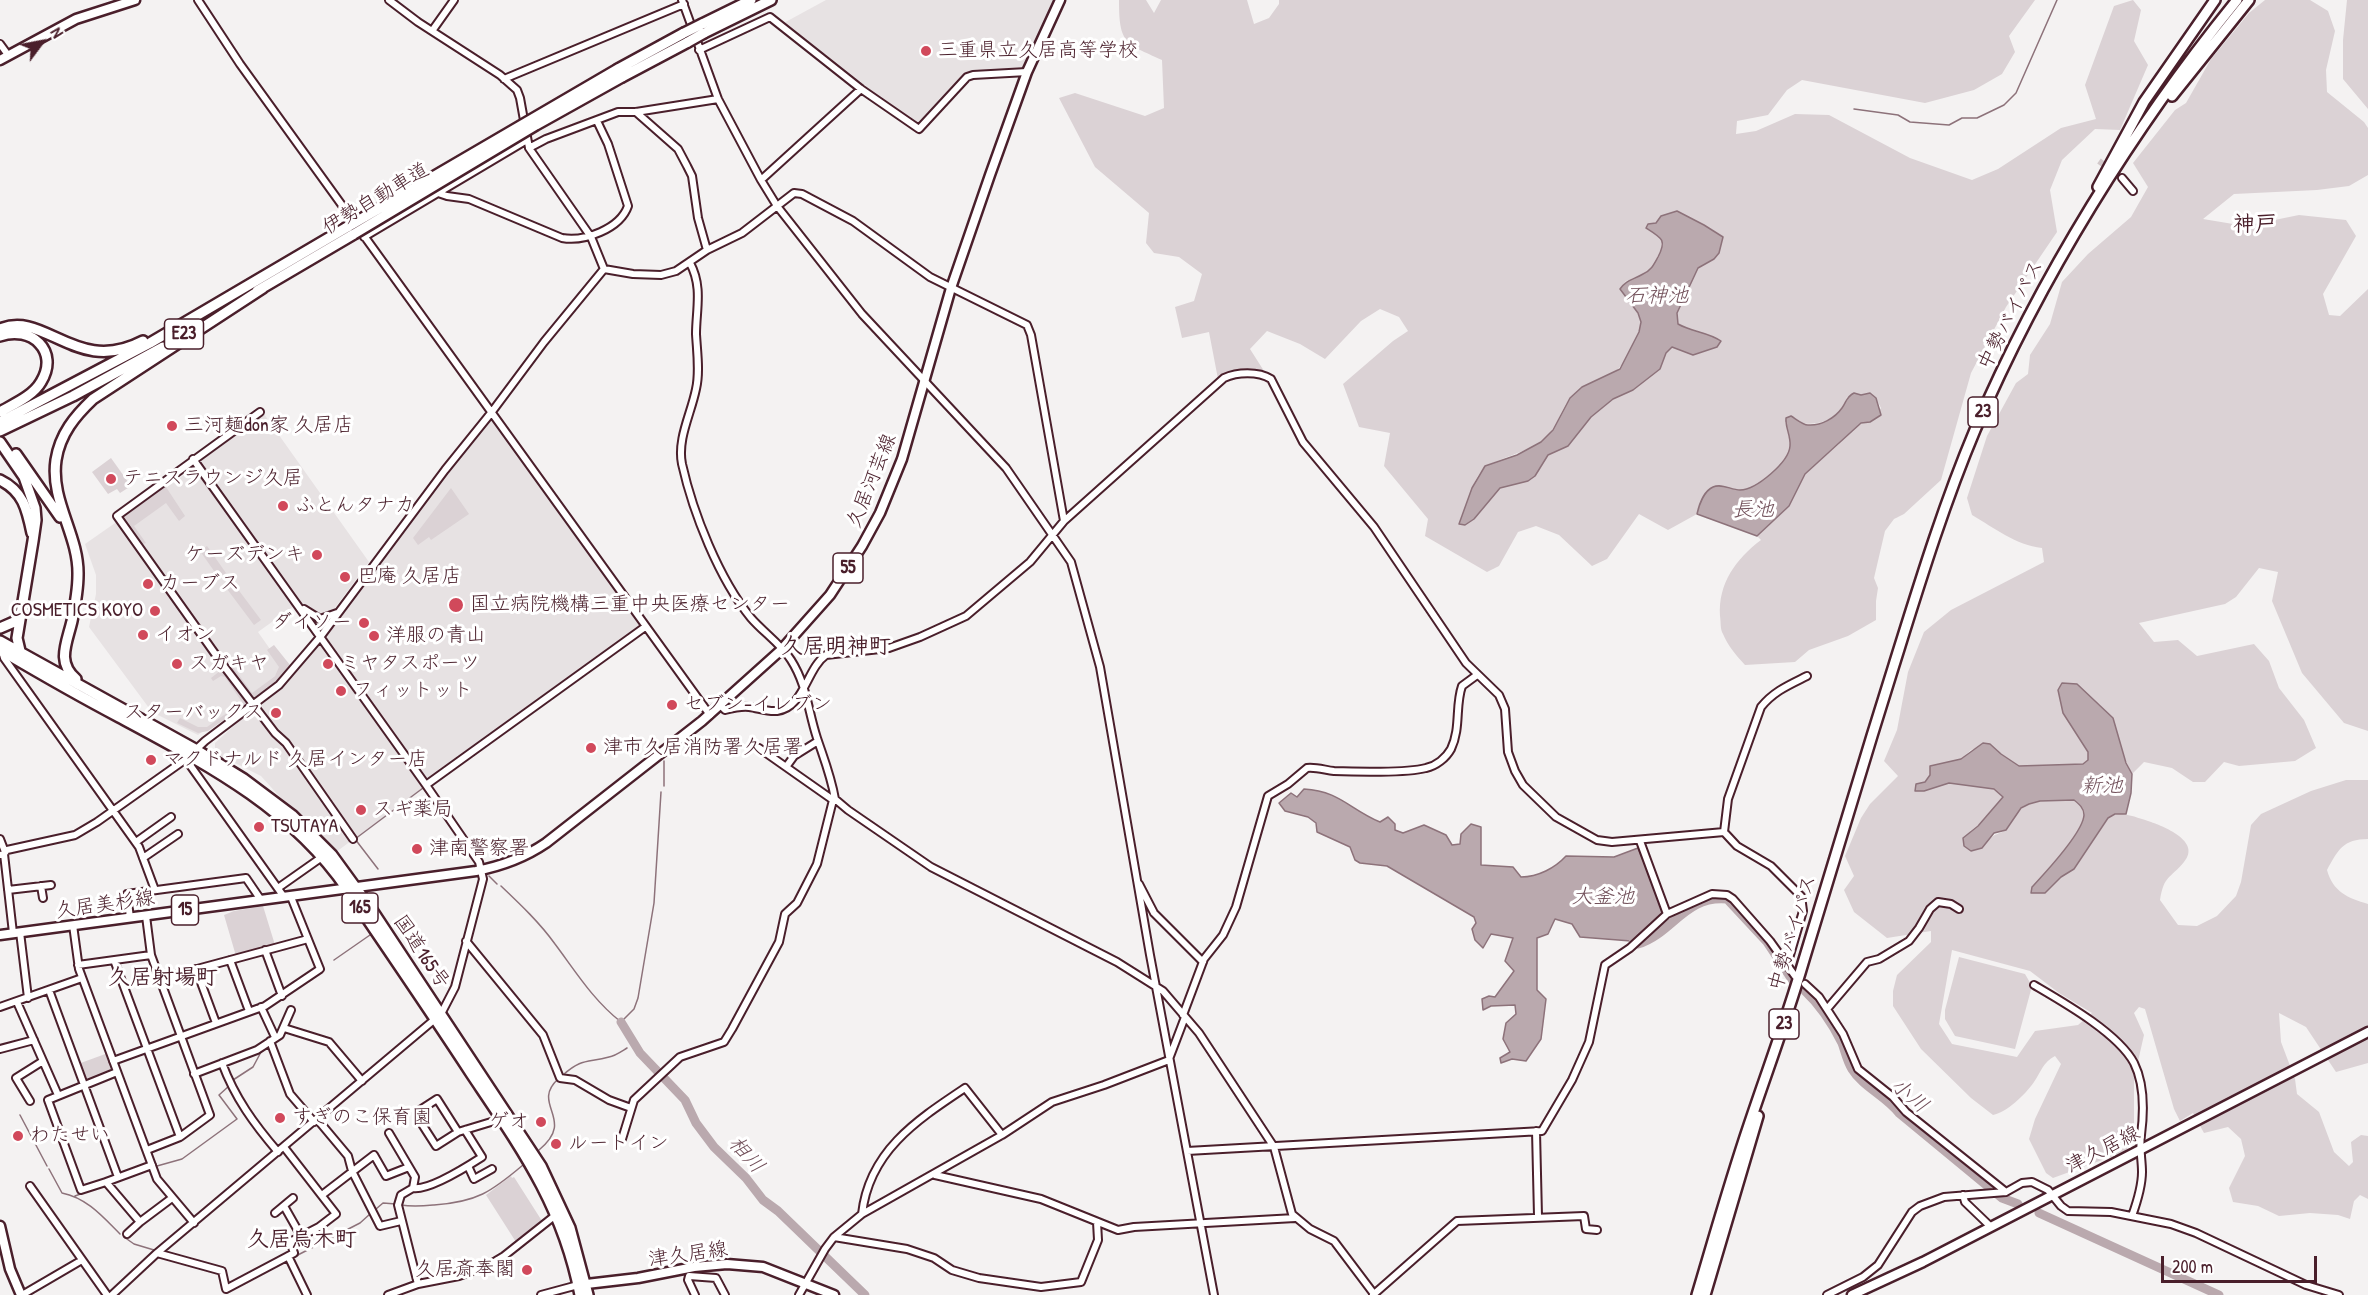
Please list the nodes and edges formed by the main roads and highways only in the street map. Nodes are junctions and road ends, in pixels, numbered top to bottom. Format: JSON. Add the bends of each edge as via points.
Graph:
{"nodes":[{"id":1,"x":135,"y":0,"type":"edge"},
{"id":2,"x":751,"y":0,"type":"edge"},
{"id":3,"x":771,"y":0,"type":"edge"},
{"id":4,"x":1060,"y":0,"type":"edge"},
{"id":5,"x":2215,"y":0,"type":"edge"},
{"id":6,"x":2237,"y":0,"type":"edge"},
{"id":7,"x":2249,"y":0,"type":"edge"},
{"id":8,"x":703,"y":29,"type":"junction"},
{"id":9,"x":4,"y":58,"type":"edge"},
{"id":10,"x":2125,"y":156,"type":"junction"},
{"id":11,"x":2075,"y":232,"type":"junction"},
{"id":12,"x":261,"y":284,"type":"junction"},
{"id":13,"x":0,"y":329,"type":"edge"},
{"id":14,"x":0,"y":336,"type":"edge"},
{"id":15,"x":3,"y":418,"type":"edge"},
{"id":16,"x":0,"y":432,"type":"edge"},
{"id":17,"x":0,"y":442,"type":"edge"},
{"id":18,"x":0,"y":480,"type":"edge"},
{"id":19,"x":68,"y":529,"type":"junction"},
{"id":20,"x":33,"y":541,"type":"junction"},
{"id":21,"x":20,"y":614,"type":"junction"},
{"id":22,"x":0,"y":627,"type":"edge"},
{"id":23,"x":0,"y":641,"type":"edge"},
{"id":24,"x":65,"y":644,"type":"junction"},
{"id":25,"x":1,"y":651,"type":"edge"},
{"id":26,"x":19,"y":652,"type":"junction"},
{"id":27,"x":46,"y":666,"type":"junction"},
{"id":28,"x":28,"y":667,"type":"junction"},
{"id":29,"x":124,"y":710,"type":"junction"},
{"id":30,"x":1867,"y":752,"type":"junction"},
{"id":31,"x":192,"y":757,"type":"junction"},
{"id":32,"x":352,"y":888,"type":"junction"},
{"id":33,"x":0,"y":935,"type":"edge"},
{"id":34,"x":438,"y":1017,"type":"junction"},
{"id":35,"x":2368,"y":1032,"type":"edge"},
{"id":36,"x":0,"y":1226,"type":"edge"},
{"id":37,"x":581,"y":1288,"type":"edge"},
{"id":38,"x":21,"y":1295,"type":"edge"},
{"id":39,"x":588,"y":1295,"type":"edge"},
{"id":40,"x":834,"y":1295,"type":"edge"},
{"id":41,"x":1697,"y":1295,"type":"edge"},
{"id":42,"x":1706,"y":1295,"type":"edge"},
{"id":43,"x":1853,"y":1295,"type":"edge"}],
"edges":[{"from":1,"to":9,"type":"main road","via":[[76,19]]},
{"from":2,"to":8,"type":"highway","name":"伊勢自動車道"},
{"from":3,"to":8,"type":"highway","name":"伊勢自動車道"},
{"from":4,"to":32,"type":"main road","name":"久居河芸線","number":"55","via":[[1027,72],[951,288],[902,459],[880,513],[830,595],[781,650],[710,715],[546,843],[523,857],[482,870]]},
{"from":5,"to":11,"type":"highway","via":[[2144,102]]},
{"from":6,"to":10,"type":"highway","name":"中勢バイパス","number":"23","via":[[2170,88]]},
{"from":7,"to":10,"type":"highway"},
{"from":8,"to":12,"type":"highway","name":"伊勢自動車道","number":"E23","bridge":true,"via":[[620,73]]},
{"from":10,"to":11,"type":"highway","name":"中勢バイパス","number":"23"},
{"from":11,"to":30,"type":"highway","name":"中勢バイパス","number":"23","via":[[2018,337],[1975,430],[1913,601]]},
{"from":12,"to":13,"type":"highway","via":[[245,284],[138,344],[116,351],[83,350],[29,327]]},
{"from":12,"to":15,"type":"highway","name":"伊勢自動車道","number":"E23","via":[[104,369]]},
{"from":12,"to":19,"type":"highway","via":[[106,389],[75,417],[61,441],[55,468]]},
{"from":14,"to":15,"type":"highway","via":[[20,332],[33,337],[47,360],[38,386]]},
{"from":15,"to":16,"type":"highway","name":"伊勢自動車道"},
{"from":16,"to":19,"type":"highway"},
{"from":17,"to":20,"type":"highway","via":[[31,492],[36,520]]},
{"from":18,"to":20,"type":"highway","via":[[24,502]]},
{"from":19,"to":24,"type":"highway","via":[[78,578]]},
{"from":20,"to":21,"type":"highway"},
{"from":21,"to":22,"type":"highway","via":[[14,622]]},
{"from":21,"to":26,"type":"highway"},
{"from":23,"to":26,"type":"highway","name":"国道165号","number":"165"},
{"from":24,"to":27,"type":"highway","via":[[59,656]]},
{"from":24,"to":29,"type":"highway","via":[[64,661],[71,675]]},
{"from":25,"to":28,"type":"highway","name":"国道165号","number":"165"},
{"from":26,"to":27,"type":"highway","name":"国道165号","number":"165"},
{"from":26,"to":28,"type":"highway"},
{"from":27,"to":28,"type":"highway"},
{"from":27,"to":29,"type":"highway","name":"国道165号","number":"165"},
{"from":28,"to":31,"type":"highway","name":"国道165号","number":"165"},
{"from":29,"to":31,"type":"highway","name":"国道165号","number":"165"},
{"from":30,"to":41,"type":"highway","name":"中勢バイパス","number":"23"},
{"from":30,"to":42,"type":"highway","name":"中勢バイパス","number":"23"},
{"from":31,"to":32,"type":"highway","name":"国道165号","number":"165","via":[[272,809]]},
{"from":31,"to":32,"type":"highway","name":"国道165号","number":"165","via":[[244,779],[292,815],[332,855]]},
{"from":32,"to":33,"type":"main road","name":"久居美杉線","number":"15"},
{"from":32,"to":34,"type":"highway","name":"国道165号","number":"165"},
{"from":34,"to":37,"type":"highway","name":"国道165号","number":"165","via":[[524,1151],[556,1214]]},
{"from":34,"to":37,"type":"highway","name":"国道165号","number":"165","via":[[541,1166],[570,1228]]},
{"from":35,"to":43,"type":"main road","name":"津久居線"},
{"from":36,"to":38,"type":"main road"},
{"from":37,"to":39,"type":"highway","name":"国道165号","number":"165"},
{"from":37,"to":40,"type":"main road","name":"津久居線","via":[[727,1264],[763,1267]]}]}
